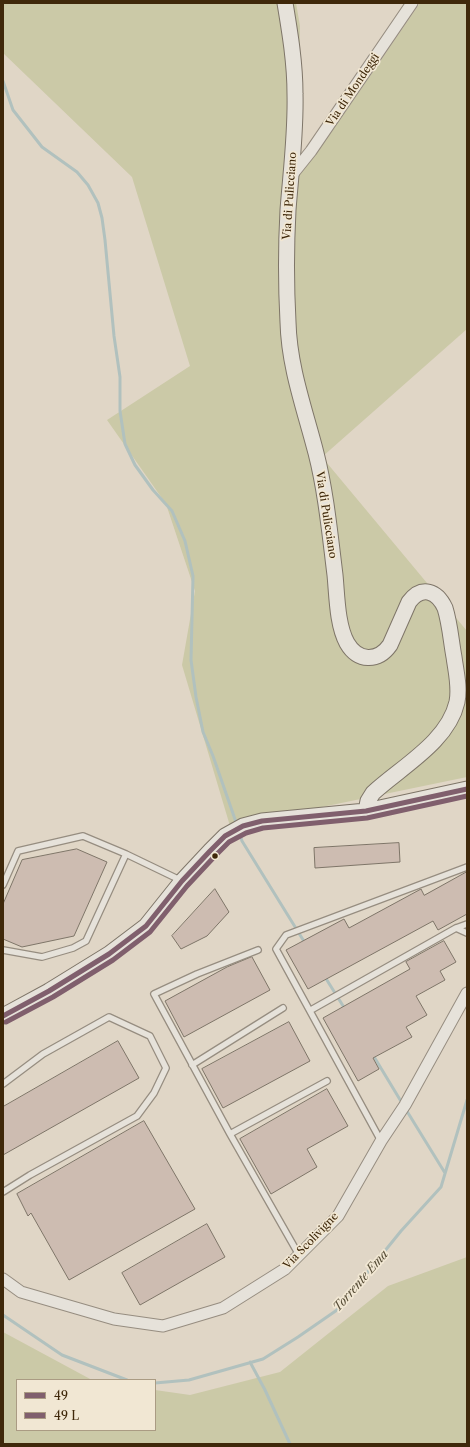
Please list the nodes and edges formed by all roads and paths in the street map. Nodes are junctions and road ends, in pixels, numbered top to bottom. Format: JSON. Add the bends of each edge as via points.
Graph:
{"nodes":[{"id":1,"x":285,"y":3,"type":"edge"},
{"id":2,"x":412,"y":3,"type":"edge"},
{"id":3,"x":291,"y":176,"type":"junction"},
{"id":4,"x":467,"y":789,"type":"edge"},
{"id":5,"x":366,"y":811,"type":"junction"},
{"id":6,"x":126,"y":854,"type":"junction"},
{"id":7,"x":467,"y":867,"type":"edge"},
{"id":8,"x":182,"y":881,"type":"junction"},
{"id":9,"x":3,"y":885,"type":"edge"},
{"id":10,"x":467,"y":924,"type":"edge"},
{"id":11,"x":456,"y":928,"type":"junction"},
{"id":12,"x":467,"y":933,"type":"edge"},
{"id":13,"x":3,"y":950,"type":"edge"},
{"id":14,"x":258,"y":950,"type":"dead end"},
{"id":15,"x":467,"y":992,"type":"edge"},
{"id":16,"x":283,"y":1008,"type":"dead end"},
{"id":17,"x":311,"y":1010,"type":"junction"},
{"id":18,"x":3,"y":1016,"type":"edge"},
{"id":19,"x":192,"y":1065,"type":"junction"},
{"id":20,"x":326,"y":1081,"type":"dead end"},
{"id":21,"x":3,"y":1084,"type":"edge"},
{"id":22,"x":230,"y":1134,"type":"junction"},
{"id":23,"x":381,"y":1140,"type":"junction"},
{"id":24,"x":3,"y":1192,"type":"edge"},
{"id":25,"x":299,"y":1255,"type":"junction"},
{"id":26,"x":3,"y":1279,"type":"edge"}],
"edges":[{"from":1,"to":3,"type":"street","name":"Via di Pulicciano","via":[[295,92]]},
{"from":2,"to":3,"type":"street","name":"Via di Mondeggi","via":[[311,151]]},
{"from":3,"to":5,"type":"street","name":"Via di Pulicciano","via":[[286,272],[289,343],[296,381],[319,465],[344,636],[349,646],[360,655],[370,658],[380,656],[390,645],[413,596],[422,592],[432,594],[446,608],[458,684],[454,711],[442,731],[418,756],[373,793]]},
{"from":4,"to":5,"type":"street"},
{"from":5,"to":8,"type":"street","via":[[262,821],[238,829],[225,836]]},
{"from":6,"to":8,"type":"lane"},
{"from":6,"to":9,"type":"lane","via":[[83,836],[18,851]]},
{"from":6,"to":13,"type":"lane","via":[[86,941],[73,948],[42,957]]},
{"from":7,"to":17,"type":"lane","via":[[286,935],[276,949]]},
{"from":8,"to":18,"type":"street","via":[[146,926],[109,954],[49,992]]},
{"from":10,"to":11,"type":"lane"},
{"from":11,"to":12,"type":"lane"},
{"from":11,"to":17,"type":"lane"},
{"from":14,"to":19,"type":"lane","via":[[154,994]]},
{"from":15,"to":23,"type":"street","name":"Via Scolivigne","via":[[405,1105]]},
{"from":16,"to":19,"type":"lane"},
{"from":17,"to":23,"type":"lane"},
{"from":19,"to":22,"type":"lane"},
{"from":20,"to":22,"type":"lane"},
{"from":21,"to":24,"type":"lane","via":[[43,1054],[109,1017],[150,1036],[166,1068],[154,1093],[137,1116]]},
{"from":22,"to":25,"type":"lane"},
{"from":23,"to":25,"type":"street","name":"Via Scolivigne","via":[[338,1216]]},
{"from":25,"to":26,"type":"street","name":"Via Scolivigne","via":[[285,1269],[223,1308],[163,1326],[114,1319],[22,1292]]}]}
